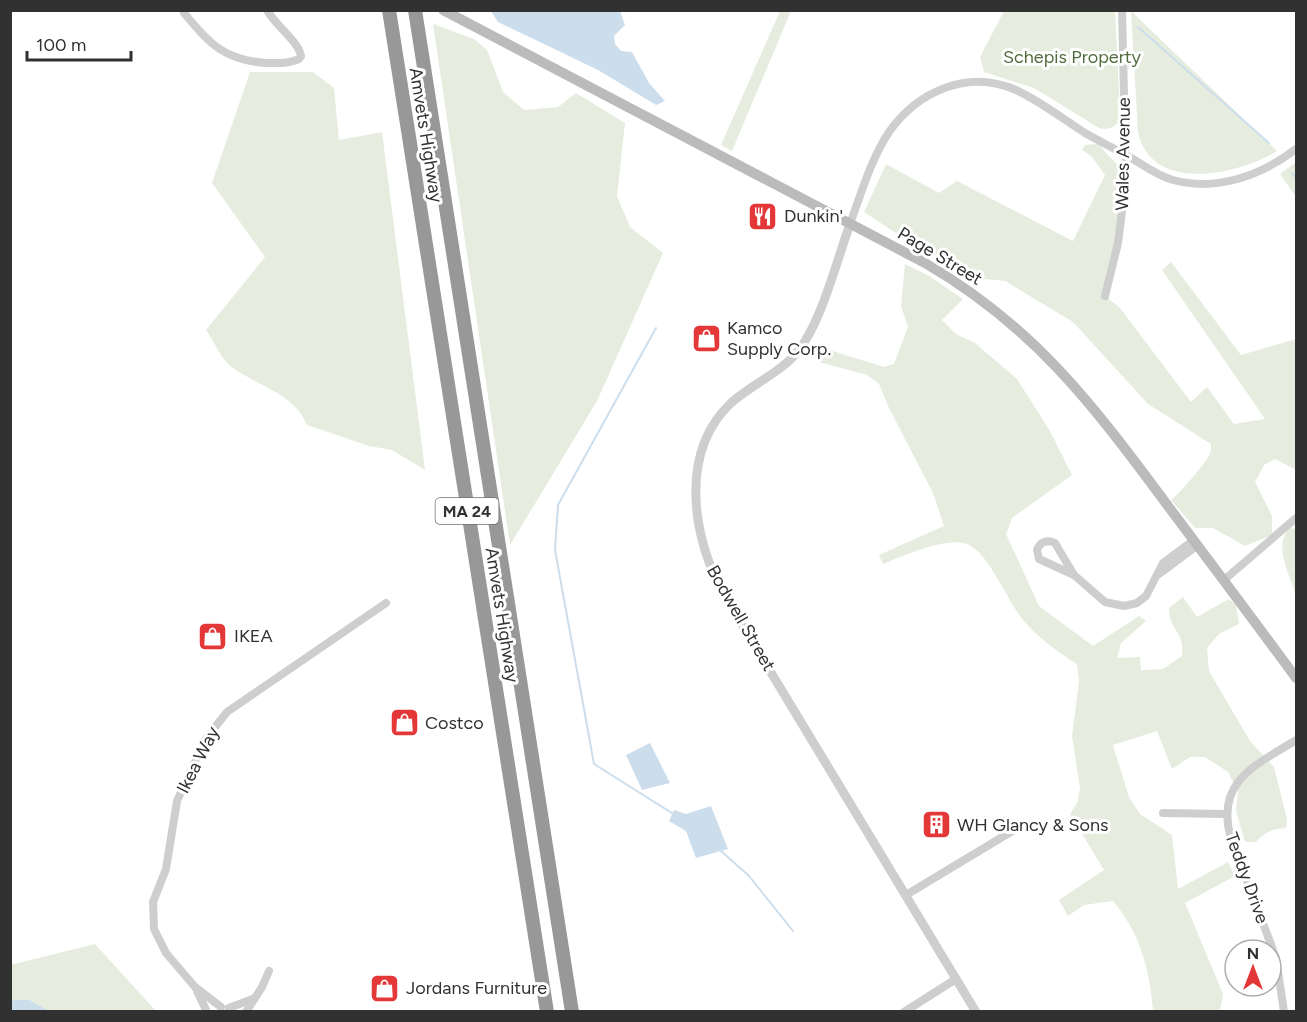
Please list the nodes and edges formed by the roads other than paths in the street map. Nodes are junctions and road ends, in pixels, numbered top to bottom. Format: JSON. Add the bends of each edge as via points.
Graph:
{"nodes":[{"id":1,"x":267,"y":10,"type":"edge"},
{"id":2,"x":389,"y":10,"type":"edge"},
{"id":3,"x":444,"y":10,"type":"edge"},
{"id":4,"x":1122,"y":10,"type":"edge"},
{"id":5,"x":184,"y":13,"type":"dead end"},
{"id":6,"x":416,"y":15,"type":"edge"},
{"id":7,"x":463,"y":15,"type":"edge"},
{"id":8,"x":1296,"y":150,"type":"edge"},
{"id":9,"x":1126,"y":156,"type":"junction"},
{"id":10,"x":850,"y":224,"type":"junction"},
{"id":11,"x":1105,"y":296,"type":"dead end"},
{"id":12,"x":1296,"y":518,"type":"edge"},
{"id":13,"x":1196,"y":543,"type":"junction"},
{"id":14,"x":1062,"y":555,"type":"junction"},
{"id":15,"x":1051,"y":565,"type":"junction"},
{"id":16,"x":1074,"y":574,"type":"junction"},
{"id":17,"x":1224,"y":580,"type":"junction"},
{"id":18,"x":386,"y":603,"type":"dead end"},
{"id":19,"x":1296,"y":678,"type":"edge"},
{"id":20,"x":1296,"y":740,"type":"edge"},
{"id":21,"x":1163,"y":813,"type":"dead end"},
{"id":22,"x":1226,"y":814,"type":"junction"},
{"id":23,"x":1014,"y":830,"type":"dead end"},
{"id":24,"x":906,"y":895,"type":"junction"},
{"id":25,"x":269,"y":971,"type":"dead end"},
{"id":26,"x":956,"y":979,"type":"junction"},
{"id":27,"x":195,"y":987,"type":"junction"},
{"id":28,"x":255,"y":998,"type":"junction"},
{"id":29,"x":228,"y":1009,"type":"edge"},
{"id":30,"x":209,"y":1011,"type":"edge"},
{"id":31,"x":246,"y":1011,"type":"edge"},
{"id":32,"x":547,"y":1011,"type":"edge"},
{"id":33,"x":572,"y":1011,"type":"edge"},
{"id":34,"x":904,"y":1011,"type":"edge"},
{"id":35,"x":976,"y":1011,"type":"edge"},
{"id":36,"x":1284,"y":1011,"type":"edge"}],
"edges":[{"from":1,"to":5,"type":"street","via":[[301,52],[299,59],[270,63],[239,58],[218,49]]},
{"from":2,"to":32,"type":"highway","name":"Amvets Highway","number":"MA 24"},
{"from":3,"to":7,"type":"main road","name":"Page Street"},
{"from":4,"to":9,"type":"street","name":"Wales Avenue"},
{"from":6,"to":33,"type":"highway","name":"Amvets Highway","number":"MA 24"},
{"from":7,"to":10,"type":"main road","name":"Page Street"},
{"from":8,"to":9,"type":"street","via":[[1262,171],[1208,183],[1163,177]]},
{"from":9,"to":10,"type":"street","via":[[1016,90],[983,82],[962,83],[932,93],[896,124],[879,150]]},
{"from":9,"to":11,"type":"street","name":"Wales Avenue","via":[[1121,226]]},
{"from":10,"to":13,"type":"main road","name":"Page Street","via":[[950,279],[1034,344],[1091,403]]},
{"from":10,"to":24,"type":"street","name":"Bodwell Street","via":[[801,348],[732,403],[711,428],[698,463],[696,495],[705,553],[717,582]]},
{"from":12,"to":17,"type":"street"},
{"from":13,"to":16,"type":"street","via":[[1165,561],[1146,596],[1137,603],[1124,606],[1105,602]]},
{"from":13,"to":17,"type":"main road","name":"Page Street"},
{"from":14,"to":15,"type":"street","via":[[1059,564]]},
{"from":14,"to":15,"type":"street","via":[[1052,542],[1040,544],[1037,556]]},
{"from":14,"to":16,"type":"street"},
{"from":15,"to":16,"type":"street"},
{"from":17,"to":19,"type":"main road","name":"Page Street"},
{"from":18,"to":27,"type":"street","name":"Ikea Way","via":[[232,708],[215,725],[200,750],[174,810],[168,857],[152,911],[159,943]]},
{"from":20,"to":22,"type":"street","via":[[1242,776],[1230,794]]},
{"from":21,"to":22,"type":"street"},
{"from":22,"to":36,"type":"street","name":"Teddy Drive","via":[[1230,835],[1276,958]]},
{"from":23,"to":24,"type":"street"},
{"from":24,"to":26,"type":"street","name":"Bodwell Street"},
{"from":25,"to":28,"type":"street"},
{"from":26,"to":34,"type":"street"},
{"from":26,"to":35,"type":"street","name":"Bodwell Street"},
{"from":27,"to":29,"type":"street","name":"Ikea Way"},
{"from":27,"to":30,"type":"street","name":"Ikea Way"},
{"from":28,"to":29,"type":"street"},
{"from":28,"to":31,"type":"street"},
{"from":29,"to":30,"type":"street"}]}
